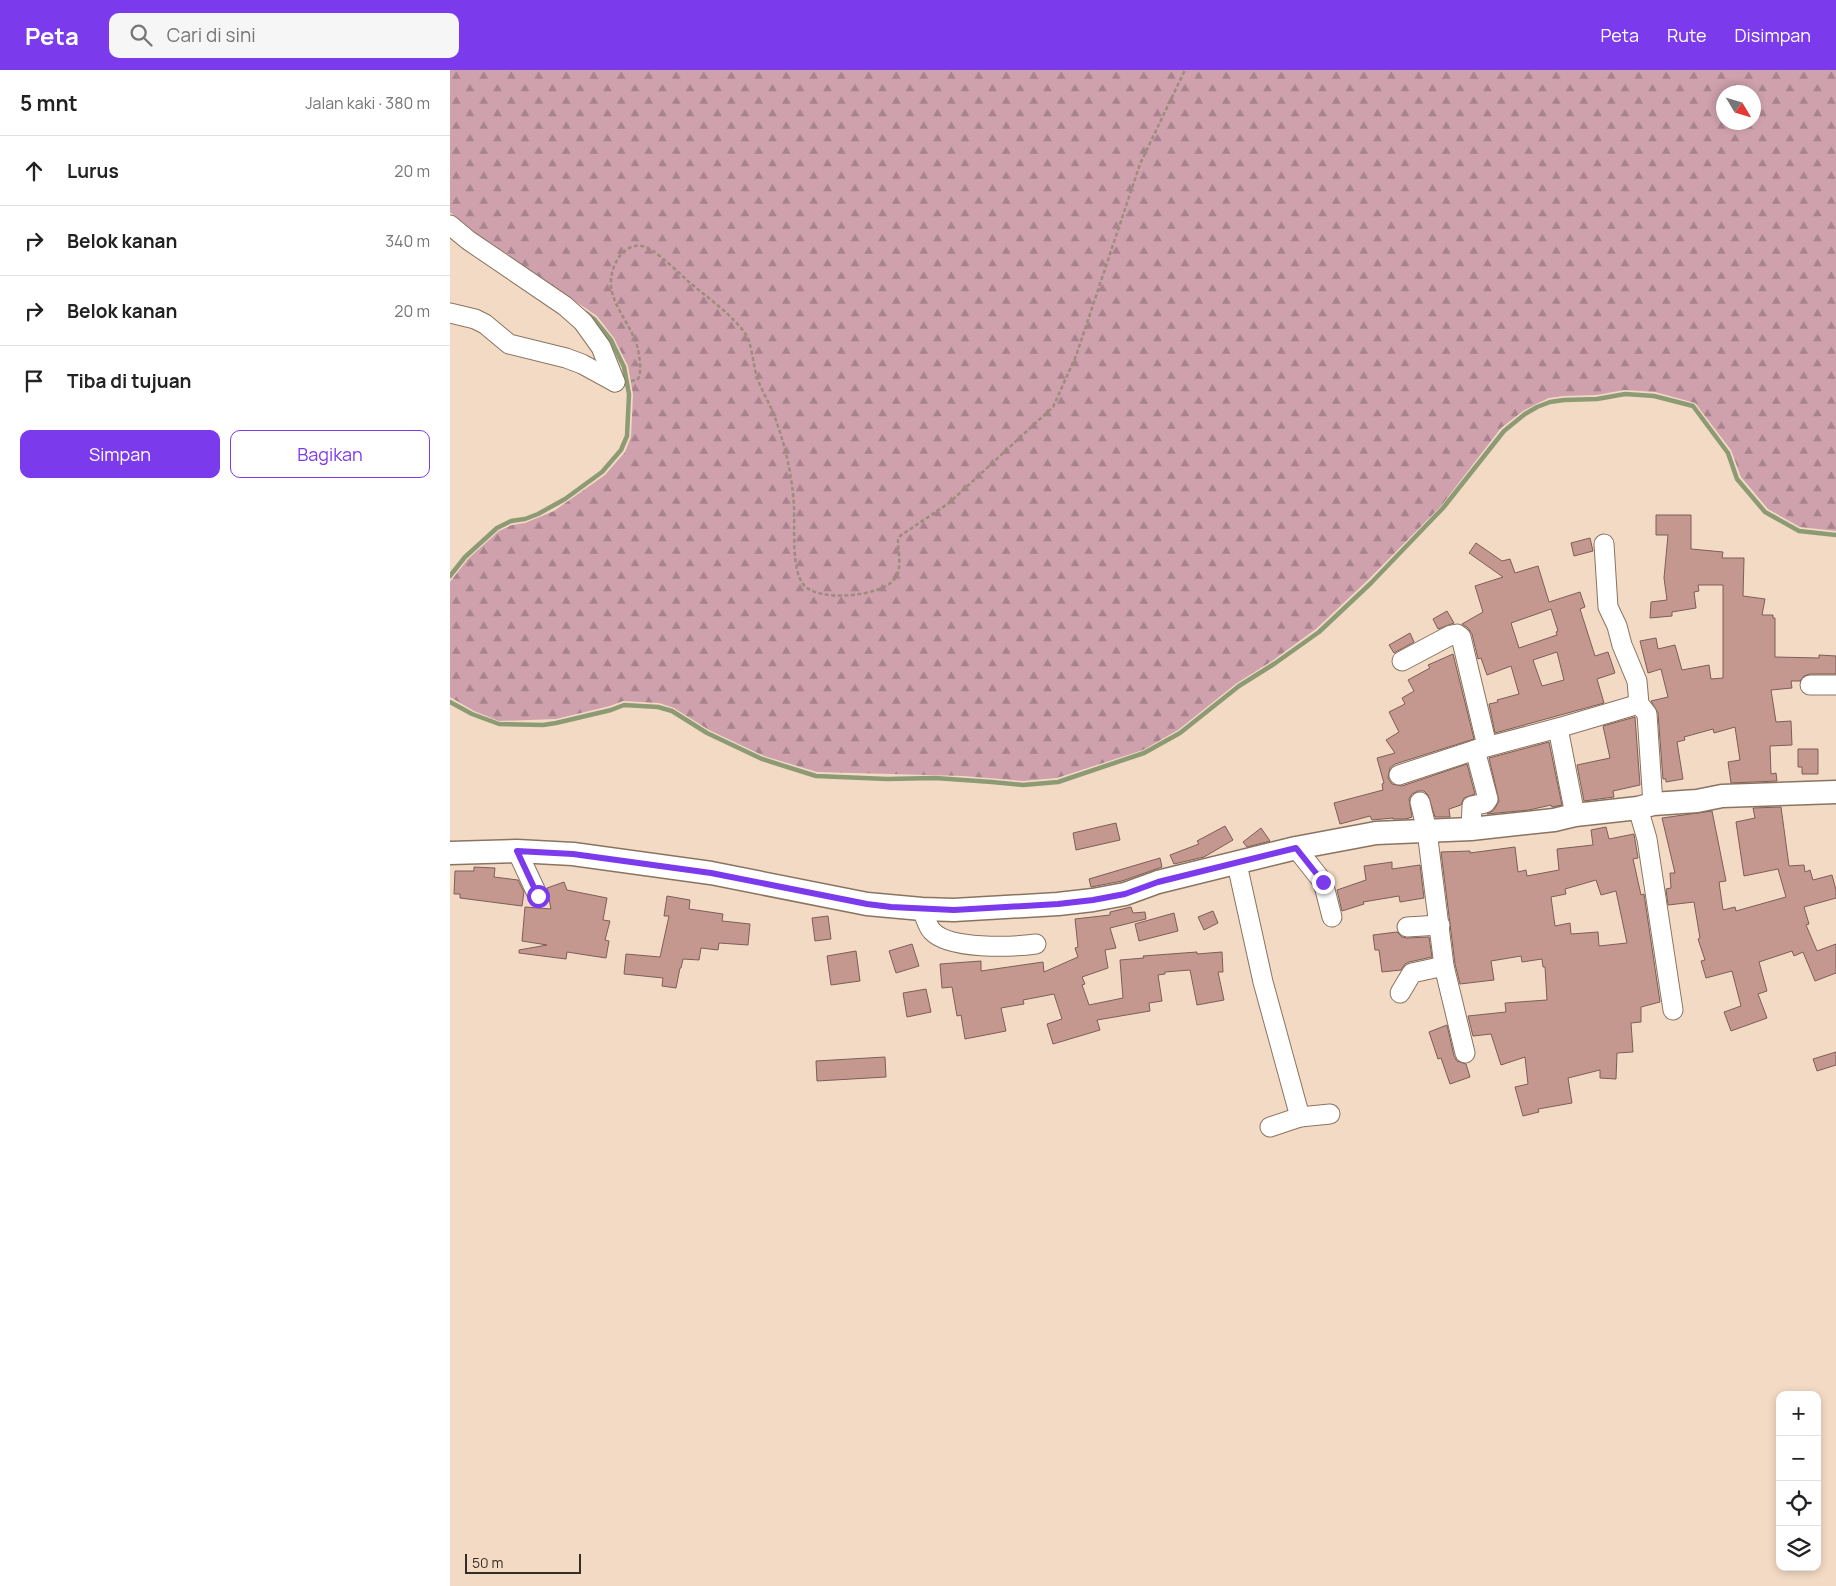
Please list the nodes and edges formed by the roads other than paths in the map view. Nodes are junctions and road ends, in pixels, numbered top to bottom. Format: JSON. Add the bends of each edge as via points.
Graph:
{"nodes":[{"id":1,"x":450,"y":226,"type":"edge"},
{"id":2,"x":450,"y":313,"type":"edge"},
{"id":3,"x":1604,"y":544,"type":"dead end"},
{"id":4,"x":1402,"y":661,"type":"dead end"},
{"id":5,"x":1810,"y":685,"type":"dead end"},
{"id":6,"x":1836,"y":685,"type":"edge"},
{"id":7,"x":1639,"y":704,"type":"junction"},
{"id":8,"x":1558,"y":728,"type":"junction"},
{"id":9,"x":1481,"y":748,"type":"junction"},
{"id":10,"x":1399,"y":775,"type":"dead end"},
{"id":11,"x":1836,"y":792,"type":"edge"},
{"id":12,"x":1420,"y":802,"type":"dead end"},
{"id":13,"x":1646,"y":806,"type":"junction"},
{"id":14,"x":1575,"y":815,"type":"junction"},
{"id":15,"x":1471,"y":829,"type":"junction"},
{"id":16,"x":1427,"y":831,"type":"junction"},
{"id":17,"x":1296,"y":848,"type":"junction"},
{"id":18,"x":517,"y":851,"type":"junction"},
{"id":19,"x":450,"y":853,"type":"edge"},
{"id":20,"x":1237,"y":864,"type":"junction"},
{"id":21,"x":538,"y":896,"type":"dead end"},
{"id":22,"x":922,"y":910,"type":"junction"},
{"id":23,"x":1332,"y":917,"type":"dead end"},
{"id":24,"x":1440,"y":925,"type":"junction"},
{"id":25,"x":1407,"y":928,"type":"dead end"},
{"id":26,"x":1036,"y":944,"type":"dead end"},
{"id":27,"x":1444,"y":966,"type":"junction"},
{"id":28,"x":1400,"y":993,"type":"dead end"},
{"id":29,"x":1674,"y":1010,"type":"dead end"},
{"id":30,"x":1464,"y":1053,"type":"dead end"},
{"id":31,"x":1330,"y":1114,"type":"dead end"},
{"id":32,"x":1300,"y":1117,"type":"junction"},
{"id":33,"x":1270,"y":1127,"type":"dead end"}],
"edges":[{"from":1,"to":2,"type":"street","via":[[583,322],[600,347],[615,382],[566,358],[509,344],[485,324]]},
{"from":3,"to":7,"type":"street","via":[[1608,607],[1637,681]]},
{"from":4,"to":9,"type":"street","via":[[1451,635],[1461,637]]},
{"from":5,"to":6,"type":"street"},
{"from":7,"to":8,"type":"street"},
{"from":7,"to":13,"type":"street","via":[[1647,717]]},
{"from":8,"to":9,"type":"street"},
{"from":8,"to":14,"type":"street"},
{"from":9,"to":10,"type":"street"},
{"from":9,"to":15,"type":"street","via":[[1488,799],[1486,803],[1472,806]]},
{"from":11,"to":13,"type":"street","via":[[1722,796],[1697,802]]},
{"from":12,"to":16,"type":"street"},
{"from":13,"to":14,"type":"street"},
{"from":13,"to":29,"type":"street","via":[[1647,839]]},
{"from":14,"to":15,"type":"street"},
{"from":15,"to":16,"type":"street"},
{"from":16,"to":17,"type":"street","via":[[1376,833]]},
{"from":16,"to":24,"type":"street"},
{"from":17,"to":20,"type":"street"},
{"from":17,"to":23,"type":"street","via":[[1323,882]]},
{"from":18,"to":19,"type":"street"},
{"from":18,"to":21,"type":"street"},
{"from":18,"to":22,"type":"street","via":[[573,854],[711,873],[867,904]]},
{"from":20,"to":22,"type":"street","via":[[1093,900]]},
{"from":20,"to":32,"type":"street","via":[[1263,982]]},
{"from":22,"to":26,"type":"street","via":[[932,930],[944,938],[994,947]]},
{"from":24,"to":25,"type":"street"},
{"from":24,"to":27,"type":"street"},
{"from":27,"to":28,"type":"street","via":[[1412,973]]},
{"from":27,"to":30,"type":"street"},
{"from":31,"to":32,"type":"street"},
{"from":32,"to":33,"type":"street"}]}
